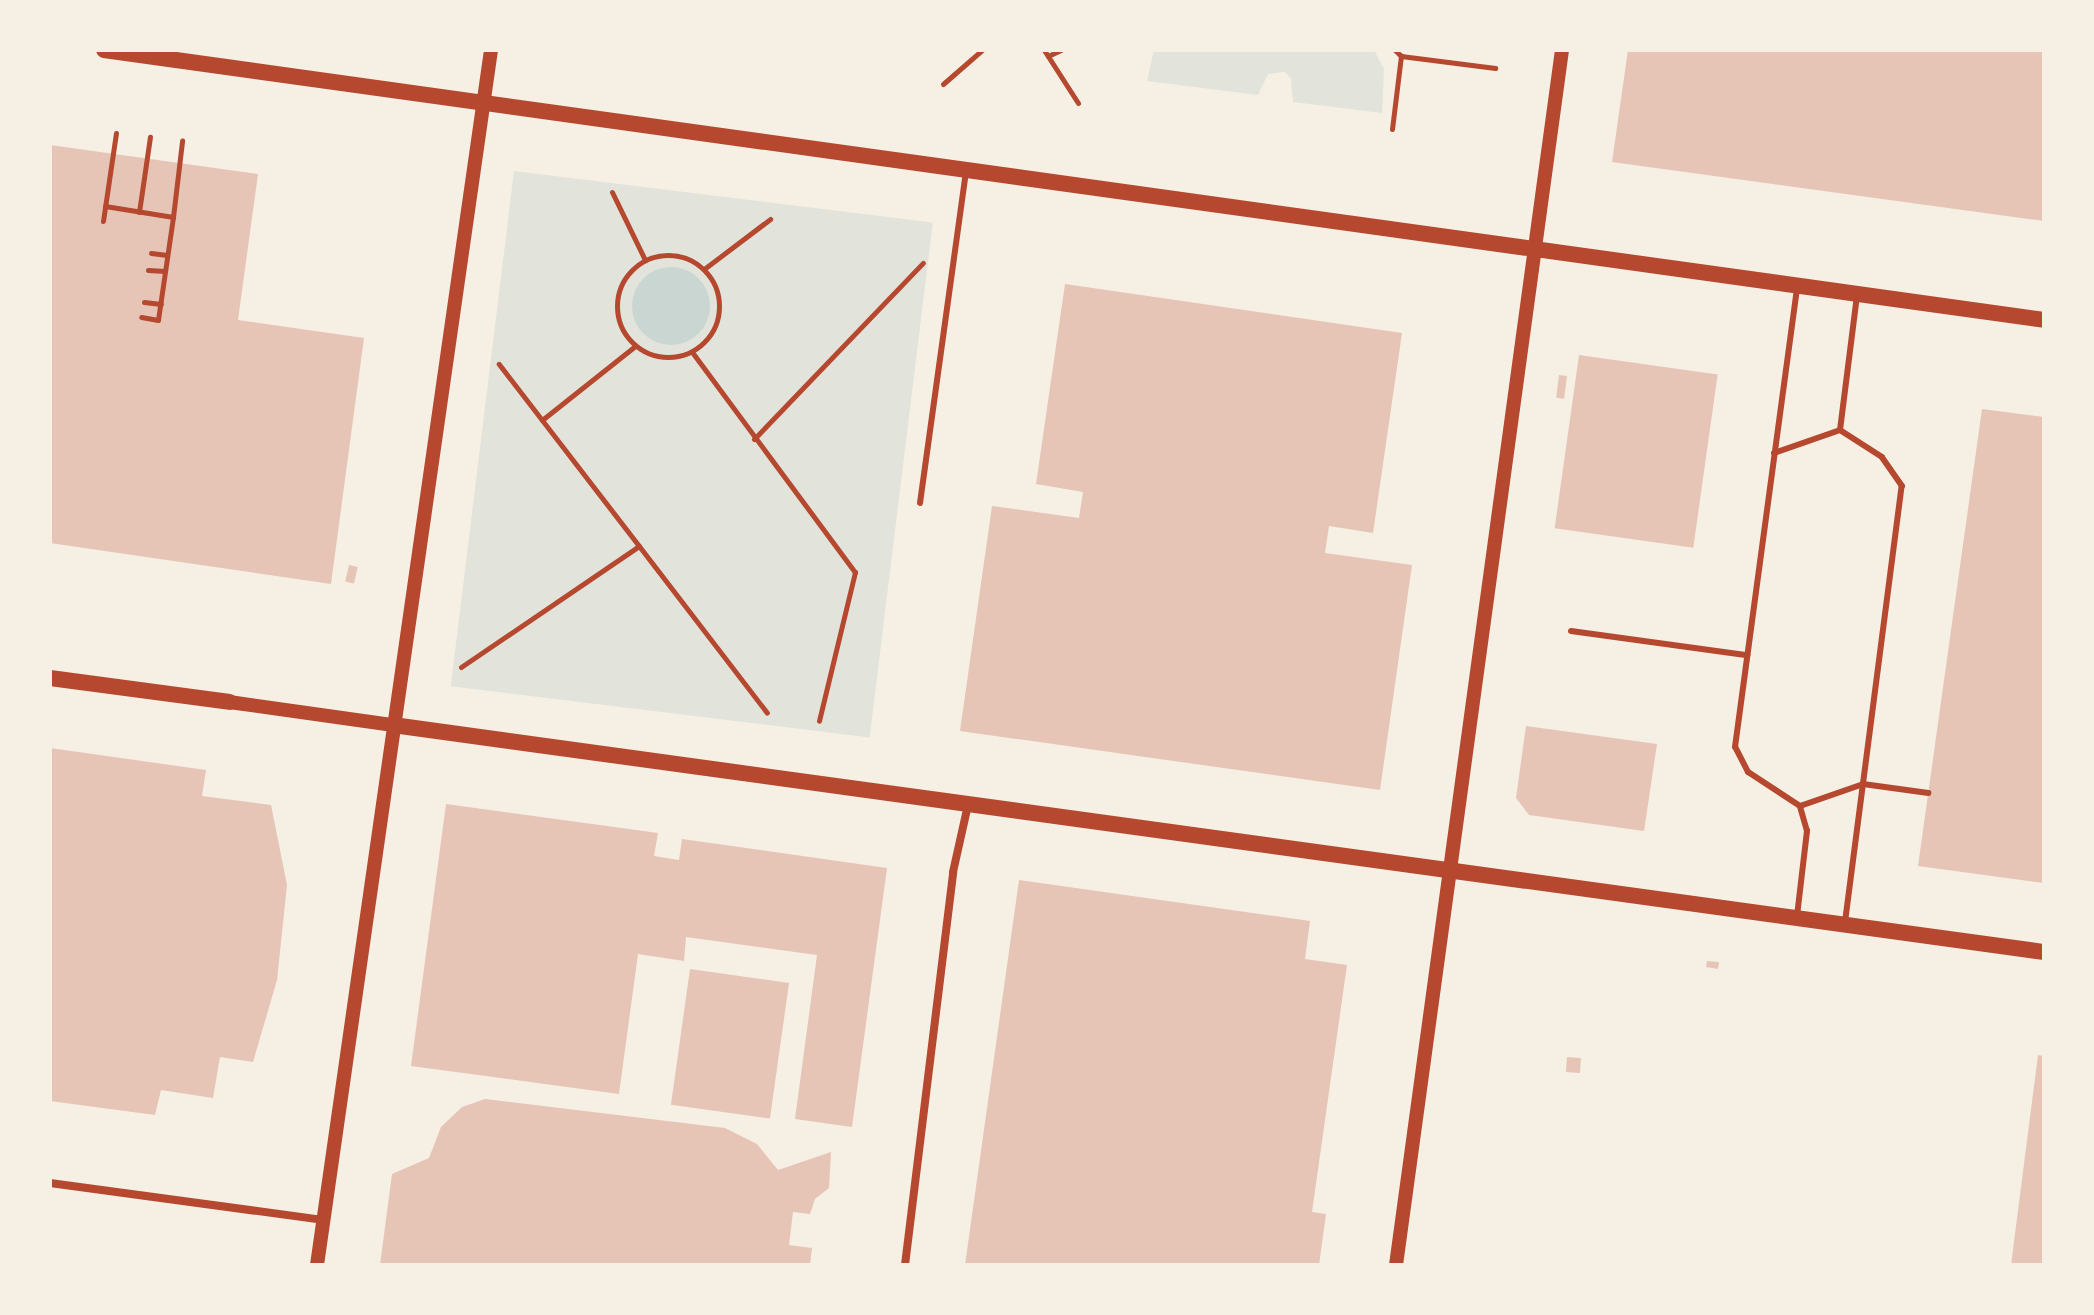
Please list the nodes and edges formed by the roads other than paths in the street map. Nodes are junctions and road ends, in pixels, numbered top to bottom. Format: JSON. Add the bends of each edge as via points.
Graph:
{"nodes":[{"id":1,"x":104,"y":50,"type":"edge"},
{"id":2,"x":491,"y":50,"type":"edge"},
{"id":3,"x":1562,"y":50,"type":"edge"},
{"id":4,"x":484,"y":103,"type":"junction"},
{"id":5,"x":966,"y":170,"type":"junction"},
{"id":6,"x":1534,"y":250,"type":"junction"},
{"id":7,"x":1797,"y":286,"type":"junction"},
{"id":8,"x":1857,"y":294,"type":"junction"},
{"id":9,"x":2044,"y":320,"type":"edge"},
{"id":10,"x":1840,"y":430,"type":"junction"},
{"id":11,"x":1774,"y":453,"type":"junction"},
{"id":12,"x":920,"y":503,"type":"dead end"},
{"id":13,"x":1571,"y":631,"type":"dead end"},
{"id":14,"x":1747,"y":655,"type":"junction"},
{"id":15,"x":50,"y":678,"type":"edge"},
{"id":16,"x":229,"y":702,"type":"joint"},
{"id":17,"x":393,"y":725,"type":"junction"},
{"id":18,"x":1863,"y":784,"type":"junction"},
{"id":19,"x":1928,"y":793,"type":"dead end"},
{"id":20,"x":969,"y":804,"type":"junction"},
{"id":21,"x":1800,"y":806,"type":"junction"},
{"id":22,"x":1450,"y":872,"type":"junction"},
{"id":23,"x":1797,"y":919,"type":"junction"},
{"id":24,"x":1844,"y":926,"type":"junction"},
{"id":25,"x":2044,"y":952,"type":"edge"},
{"id":26,"x":50,"y":1183,"type":"edge"},
{"id":27,"x":323,"y":1220,"type":"junction"},
{"id":28,"x":317,"y":1265,"type":"edge"},
{"id":29,"x":905,"y":1265,"type":"edge"},
{"id":30,"x":1396,"y":1265,"type":"edge"}],
"edges":[{"from":1,"to":4,"type":"main road"},
{"from":2,"to":4,"type":"street"},
{"from":3,"to":6,"type":"street"},
{"from":4,"to":5,"type":"main road"},
{"from":4,"to":17,"type":"street"},
{"from":5,"to":6,"type":"main road"},
{"from":5,"to":12,"type":"lane"},
{"from":6,"to":7,"type":"main road"},
{"from":6,"to":22,"type":"street"},
{"from":7,"to":8,"type":"main road"},
{"from":7,"to":11,"type":"lane"},
{"from":8,"to":9,"type":"main road"},
{"from":8,"to":10,"type":"lane"},
{"from":10,"to":11,"type":"lane"},
{"from":10,"to":18,"type":"lane","via":[[1882,457],[1902,486]]},
{"from":11,"to":14,"type":"lane"},
{"from":13,"to":14,"type":"lane"},
{"from":14,"to":21,"type":"lane","via":[[1735,747],[1748,772]]},
{"from":15,"to":16,"type":"main road"},
{"from":16,"to":17,"type":"street"},
{"from":17,"to":20,"type":"main road"},
{"from":17,"to":27,"type":"street"},
{"from":18,"to":19,"type":"lane"},
{"from":18,"to":21,"type":"lane"},
{"from":18,"to":24,"type":"lane"},
{"from":20,"to":22,"type":"main road"},
{"from":20,"to":29,"type":"street","via":[[953,872]]},
{"from":21,"to":23,"type":"lane","via":[[1807,831]]},
{"from":22,"to":23,"type":"main road"},
{"from":22,"to":30,"type":"street"},
{"from":23,"to":24,"type":"main road"},
{"from":24,"to":25,"type":"main road"},
{"from":26,"to":27,"type":"street"},
{"from":27,"to":28,"type":"street"}]}
